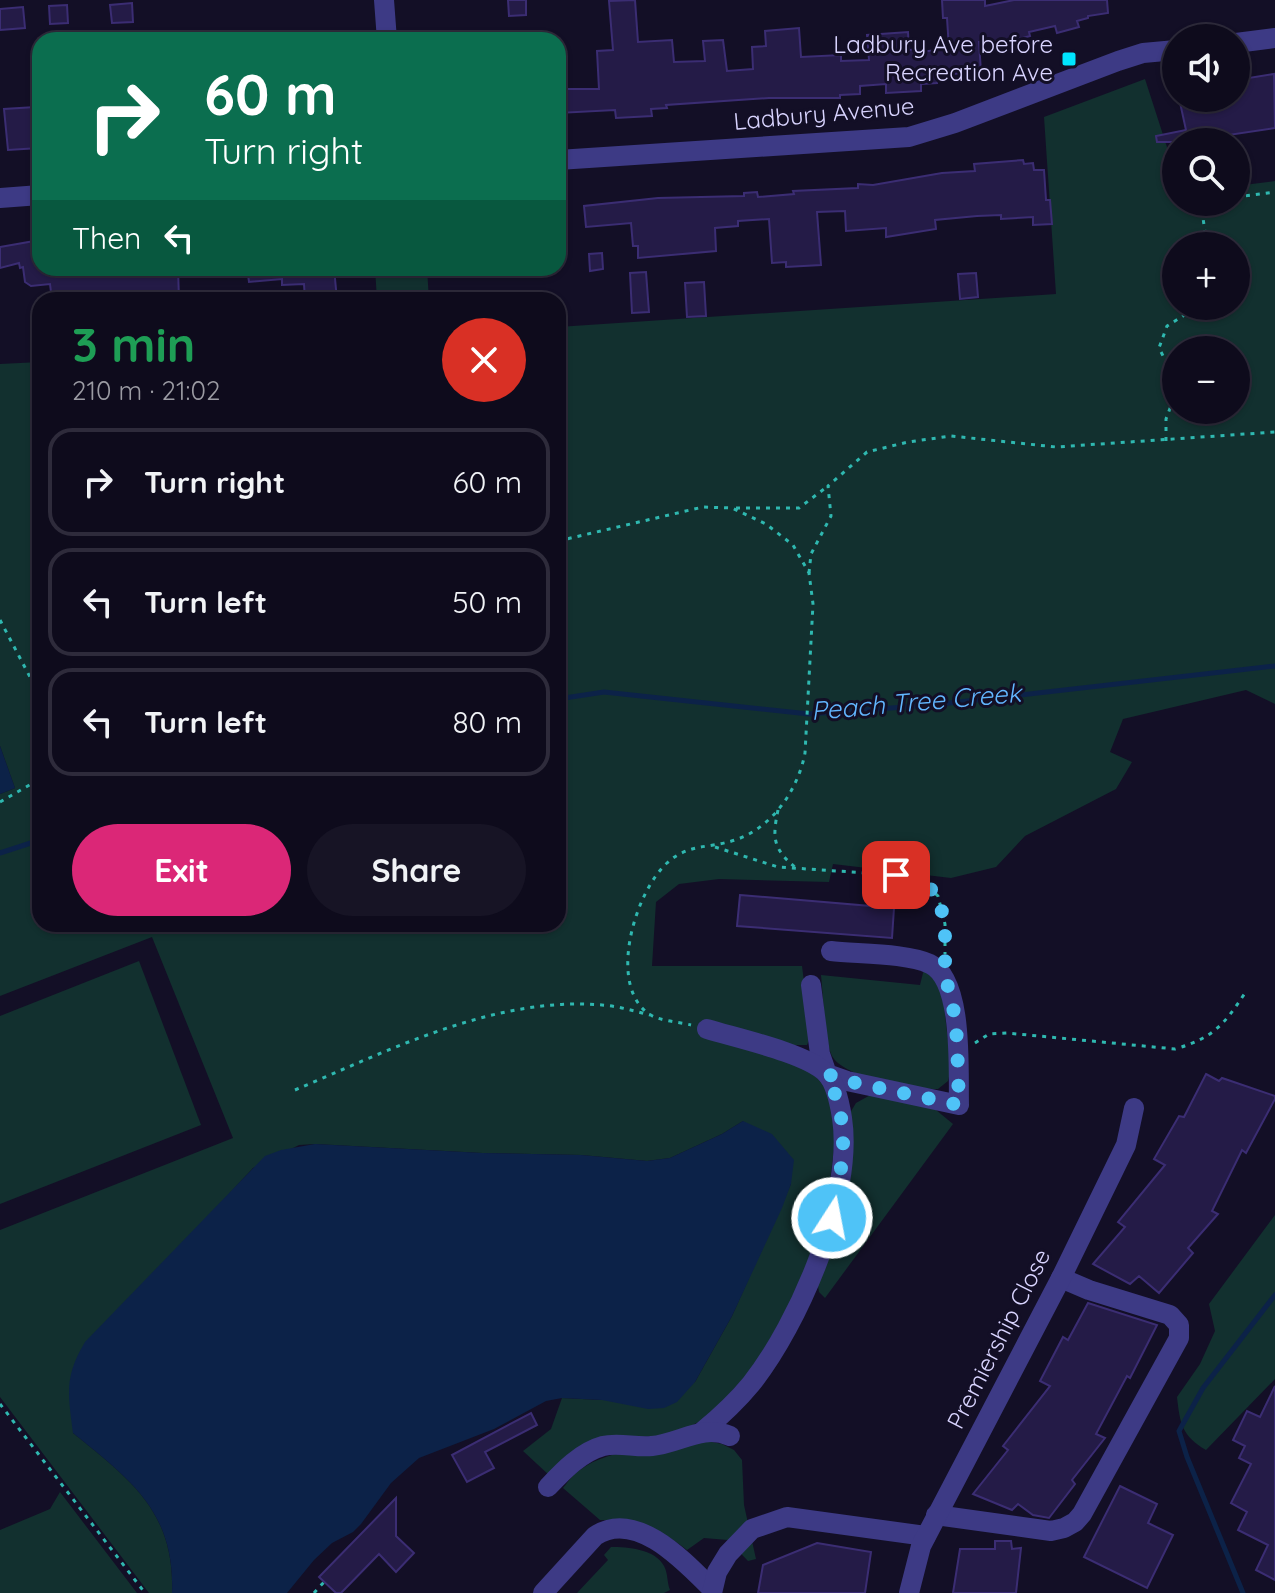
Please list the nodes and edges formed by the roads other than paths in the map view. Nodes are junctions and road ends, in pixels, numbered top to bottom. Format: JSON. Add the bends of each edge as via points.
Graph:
{"nodes":[{"id":1,"x":384,"y":0,"type":"edge"},
{"id":2,"x":386,"y":32,"type":"edge"},
{"id":3,"x":1275,"y":38,"type":"edge"},
{"id":4,"x":1250,"y":41,"type":"edge"},
{"id":5,"x":1162,"y":51,"type":"edge"},
{"id":6,"x":566,"y":159,"type":"edge"},
{"id":7,"x":32,"y":196,"type":"edge"},
{"id":8,"x":0,"y":198,"type":"edge"},
{"id":9,"x":831,"y":951,"type":"dead end"},
{"id":10,"x":811,"y":985,"type":"dead end"},
{"id":11,"x":707,"y":1029,"type":"road end"},
{"id":12,"x":827,"y":1074,"type":"junction"},
{"id":13,"x":1134,"y":1108,"type":"dead end"},
{"id":14,"x":1061,"y":1278,"type":"junction"},
{"id":15,"x":753,"y":1382,"type":"junction"},
{"id":16,"x":749,"y":1405,"type":"dead end"},
{"id":17,"x":703,"y":1431,"type":"junction"},
{"id":18,"x":730,"y":1436,"type":"dead end"},
{"id":19,"x":548,"y":1487,"type":"dead end"},
{"id":20,"x":936,"y":1515,"type":"junction"},
{"id":21,"x":926,"y":1536,"type":"junction"},
{"id":22,"x":714,"y":1584,"type":"edge"},
{"id":23,"x":543,"y":1593,"type":"edge"},
{"id":24,"x":909,"y":1593,"type":"edge"}],
"edges":[{"from":1,"to":2,"type":"street"},
{"from":3,"to":4,"type":"street"},
{"from":5,"to":6,"type":"street","name":"Ladbury Avenue","via":[[1118,61],[909,137]]},
{"from":7,"to":8,"type":"street"},
{"from":9,"to":12,"type":"street","via":[[920,961],[945,978],[952,998],[959,1105]]},
{"from":10,"to":12,"type":"street"},
{"from":11,"to":12,"type":"street","via":[[800,1058]]},
{"from":12,"to":15,"type":"street","via":[[840,1102],[844,1131],[832,1218],[803,1296]]},
{"from":13,"to":14,"type":"street","name":"Premiership Close","via":[[1126,1145]]},
{"from":14,"to":20,"type":"street","name":"Premiership Close"},
{"from":14,"to":20,"type":"street","via":[[1170,1315],[1179,1325],[1179,1338],[1075,1522],[1051,1531]]},
{"from":15,"to":16,"type":"street"},
{"from":15,"to":17,"type":"street"},
{"from":17,"to":18,"type":"street"},
{"from":17,"to":19,"type":"street","via":[[651,1446],[603,1446],[580,1458]]},
{"from":20,"to":21,"type":"street","name":"Premiership Close"},
{"from":21,"to":22,"type":"street","via":[[787,1517],[752,1529],[728,1554]]},
{"from":21,"to":24,"type":"street","name":"Premiership Close"},
{"from":22,"to":23,"type":"street","via":[[668,1546],[616,1529],[595,1536]]}]}
